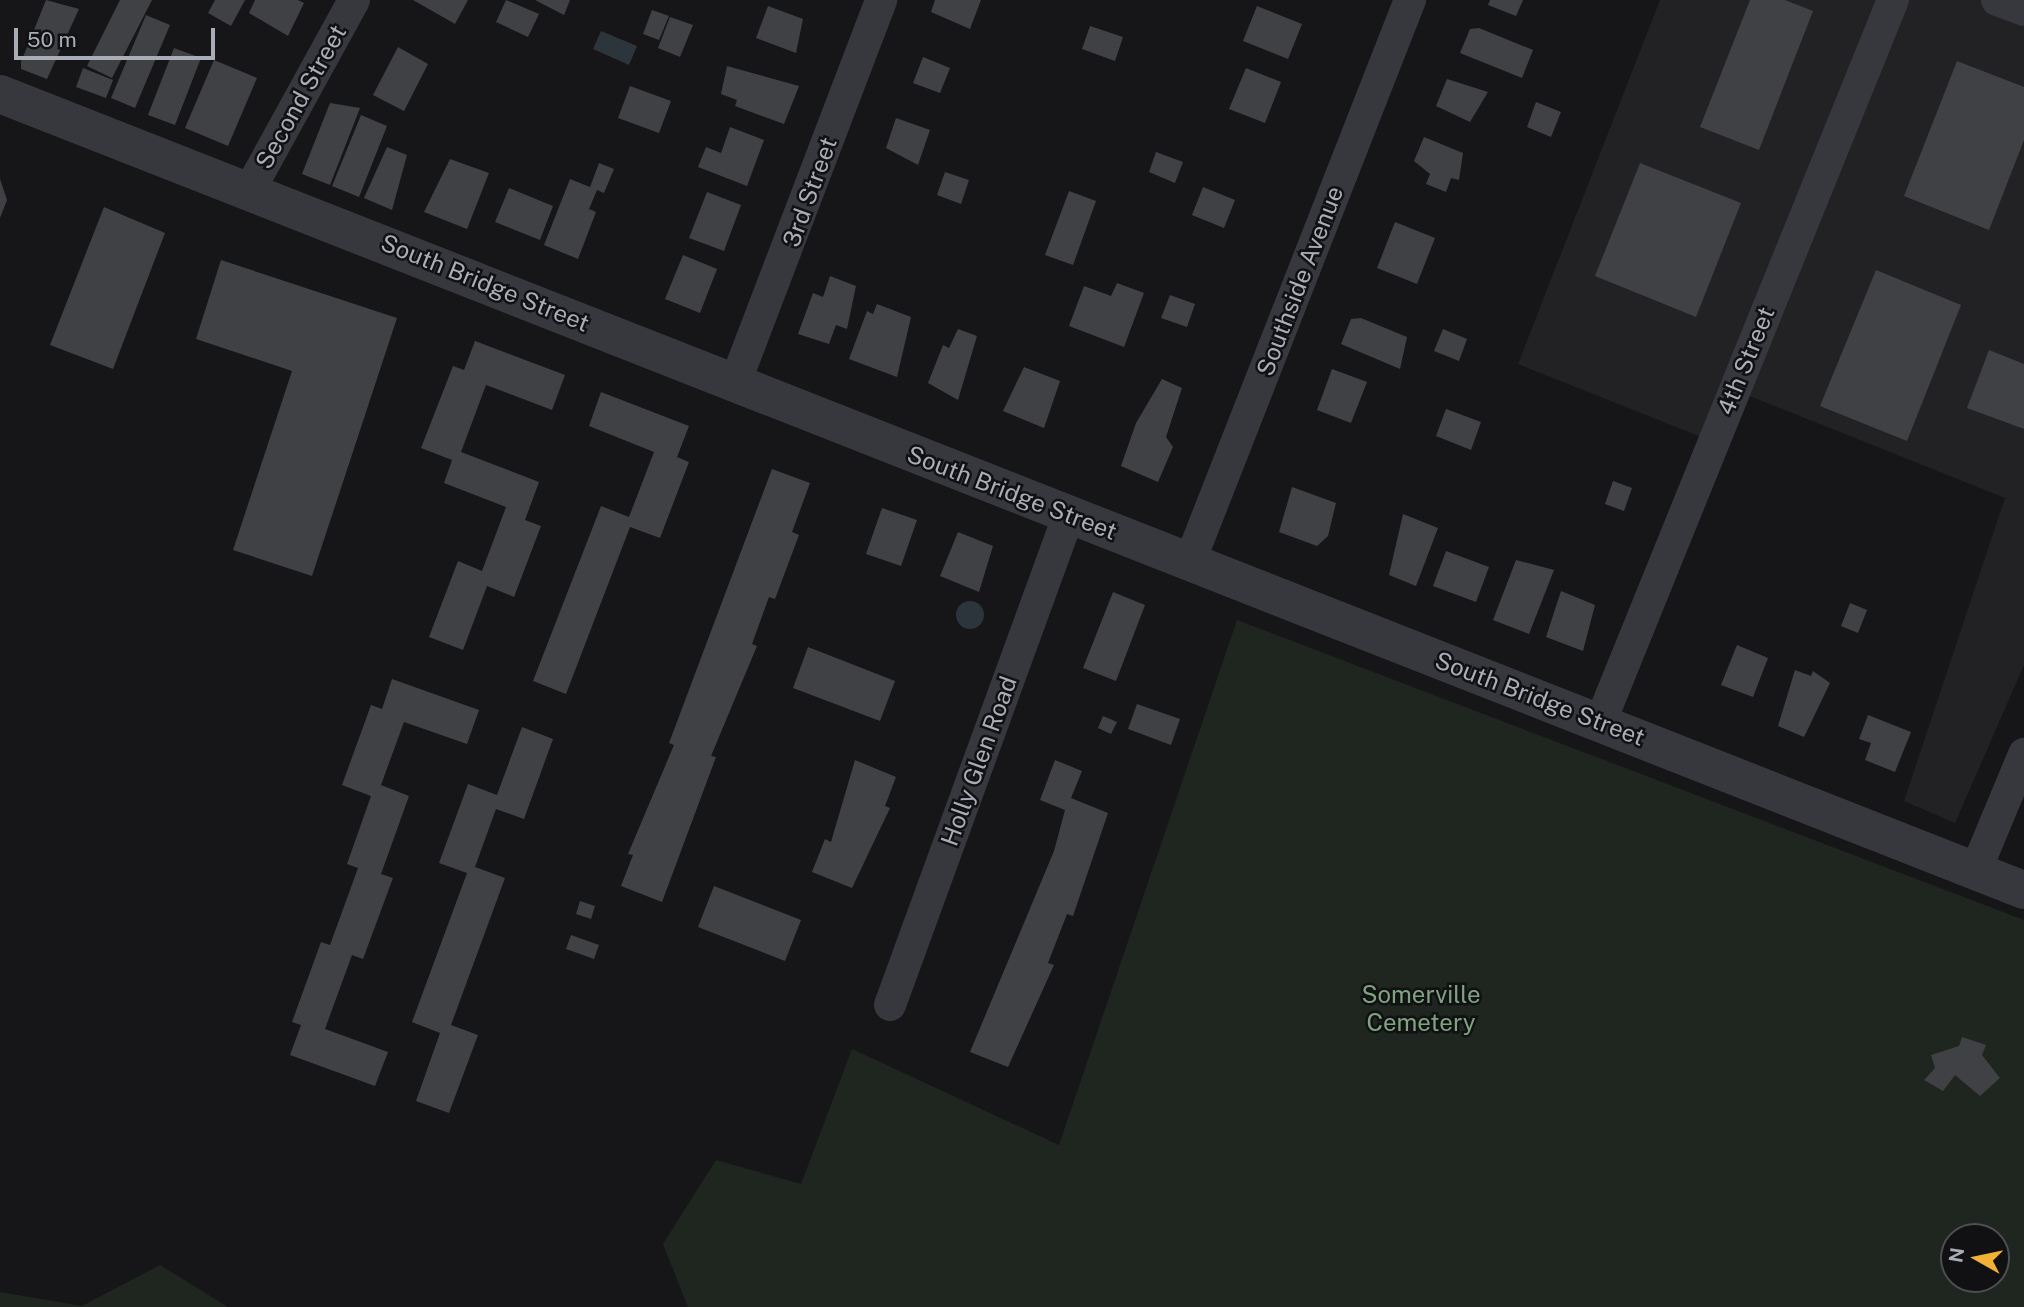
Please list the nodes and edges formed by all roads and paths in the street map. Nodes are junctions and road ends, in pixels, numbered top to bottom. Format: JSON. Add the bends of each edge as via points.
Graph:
{"nodes":[{"id":1,"x":354,"y":0,"type":"edge"},
{"id":2,"x":881,"y":0,"type":"edge"},
{"id":3,"x":1410,"y":0,"type":"edge"},
{"id":4,"x":1893,"y":0,"type":"edge"},
{"id":5,"x":1997,"y":0,"type":"edge"},
{"id":6,"x":2024,"y":10,"type":"edge"},
{"id":7,"x":0,"y":94,"type":"edge"},
{"id":8,"x":248,"y":193,"type":"junction"},
{"id":9,"x":735,"y":383,"type":"junction"},
{"id":10,"x":1068,"y":517,"type":"junction"},
{"id":11,"x":1190,"y":561,"type":"junction"},
{"id":12,"x":1600,"y":723,"type":"junction"},
{"id":13,"x":2024,"y":754,"type":"edge"},
{"id":14,"x":1975,"y":872,"type":"junction"},
{"id":15,"x":2024,"y":890,"type":"edge"},
{"id":16,"x":890,"y":1005,"type":"dead end"}],
"edges":[{"from":1,"to":8,"type":"street","name":"Second Street"},
{"from":2,"to":9,"type":"street","name":"3rd Street"},
{"from":3,"to":11,"type":"street","name":"Southside Avenue"},
{"from":4,"to":12,"type":"street","name":"4th Street"},
{"from":5,"to":6,"type":"street"},
{"from":7,"to":8,"type":"street","name":"South Bridge Street"},
{"from":8,"to":9,"type":"street","name":"South Bridge Street"},
{"from":9,"to":10,"type":"street","name":"South Bridge Street"},
{"from":10,"to":11,"type":"street","name":"South Bridge Street"},
{"from":10,"to":16,"type":"street","name":"Holly Glen Road"},
{"from":11,"to":12,"type":"street","name":"South Bridge Street"},
{"from":12,"to":14,"type":"street","name":"South Bridge Street"},
{"from":13,"to":14,"type":"street"},
{"from":14,"to":15,"type":"street","name":"South Bridge Street"}]}
